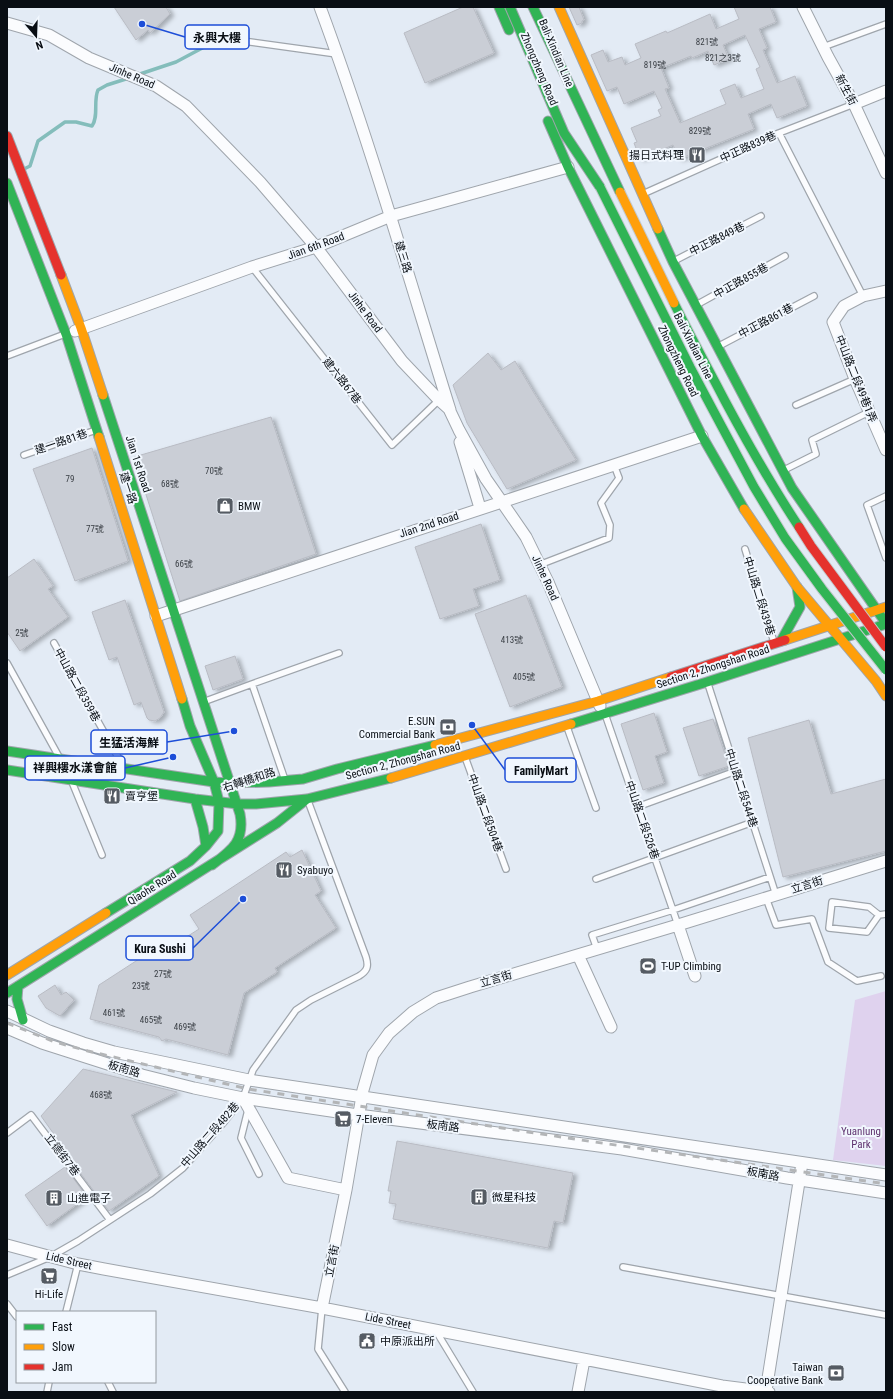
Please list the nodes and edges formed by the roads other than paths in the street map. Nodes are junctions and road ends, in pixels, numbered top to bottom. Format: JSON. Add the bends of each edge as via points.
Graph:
{"nodes":[{"id":1,"x":320,"y":7,"type":"edge"},
{"id":2,"x":528,"y":7,"type":"edge"},
{"id":3,"x":533,"y":7,"type":"edge"},
{"id":4,"x":559,"y":7,"type":"edge"},
{"id":5,"x":803,"y":7,"type":"edge"},
{"id":6,"x":504,"y":8,"type":"edge"},
{"id":7,"x":7,"y":23,"type":"edge"},
{"id":8,"x":886,"y":24,"type":"edge"},
{"id":9,"x":512,"y":38,"type":"dead end"},
{"id":10,"x":242,"y":41,"type":"dead end"},
{"id":11,"x":823,"y":47,"type":"junction"},
{"id":12,"x":337,"y":54,"type":"junction"},
{"id":13,"x":886,"y":91,"type":"edge"},
{"id":14,"x":589,"y":104,"type":"dead end"},
{"id":15,"x":854,"y":104,"type":"junction"},
{"id":16,"x":543,"y":110,"type":"dead end"},
{"id":17,"x":779,"y":133,"type":"junction"},
{"id":18,"x":7,"y":136,"type":"edge"},
{"id":19,"x":581,"y":144,"type":"dead end"},
{"id":20,"x":568,"y":167,"type":"junction"},
{"id":21,"x":886,"y":173,"type":"edge"},
{"id":22,"x":7,"y":184,"type":"edge"},
{"id":23,"x":600,"y":187,"type":"junction"},
{"id":24,"x":620,"y":192,"type":"junction"},
{"id":25,"x":643,"y":194,"type":"junction"},
{"id":26,"x":391,"y":216,"type":"junction"},
{"id":27,"x":761,"y":216,"type":"dead end"},
{"id":28,"x":316,"y":247,"type":"junction"},
{"id":29,"x":785,"y":256,"type":"dead end"},
{"id":30,"x":673,"y":262,"type":"junction"},
{"id":31,"x":252,"y":267,"type":"junction"},
{"id":32,"x":885,"y":294,"type":"edge"},
{"id":33,"x":814,"y":296,"type":"dead end"},
{"id":34,"x":863,"y":296,"type":"junction"},
{"id":35,"x":696,"y":305,"type":"junction"},
{"id":36,"x":81,"y":328,"type":"junction"},
{"id":37,"x":66,"y":334,"type":"junction"},
{"id":38,"x":718,"y":347,"type":"junction"},
{"id":39,"x":7,"y":356,"type":"edge"},
{"id":40,"x":855,"y":379,"type":"junction"},
{"id":41,"x":439,"y":400,"type":"junction"},
{"id":42,"x":796,"y":405,"type":"dead end"},
{"id":43,"x":449,"y":409,"type":"junction"},
{"id":44,"x":869,"y":412,"type":"junction"},
{"id":45,"x":97,"y":429,"type":"junction"},
{"id":46,"x":702,"y":436,"type":"junction"},
{"id":47,"x":886,"y":450,"type":"edge"},
{"id":48,"x":24,"y":455,"type":"dead end"},
{"id":49,"x":614,"y":465,"type":"junction"},
{"id":50,"x":783,"y":471,"type":"junction"},
{"id":51,"x":886,"y":496,"type":"edge"},
{"id":52,"x":501,"y":503,"type":"junction"},
{"id":53,"x":480,"y":508,"type":"junction"},
{"id":54,"x":745,"y":549,"type":"dead end"},
{"id":55,"x":884,"y":549,"type":"edge"},
{"id":56,"x":886,"y":558,"type":"edge"},
{"id":57,"x":539,"y":565,"type":"junction"},
{"id":58,"x":797,"y":587,"type":"junction"},
{"id":59,"x":886,"y":607,"type":"edge"},
{"id":60,"x":173,"y":609,"type":"junction"},
{"id":61,"x":877,"y":610,"type":"junction"},
{"id":62,"x":156,"y":616,"type":"junction"},
{"id":63,"x":854,"y":617,"type":"junction"},
{"id":64,"x":886,"y":624,"type":"edge"},
{"id":65,"x":830,"y":625,"type":"junction"},
{"id":66,"x":864,"y":631,"type":"junction"},
{"id":67,"x":841,"y":639,"type":"junction"},
{"id":68,"x":777,"y":642,"type":"junction"},
{"id":69,"x":54,"y":643,"type":"dead end"},
{"id":70,"x":886,"y":646,"type":"edge"},
{"id":71,"x":339,"y":653,"type":"dead end"},
{"id":72,"x":7,"y":663,"type":"edge"},
{"id":73,"x":886,"y":670,"type":"edge"},
{"id":74,"x":876,"y":681,"type":"junction"},
{"id":75,"x":707,"y":682,"type":"junction"},
{"id":76,"x":252,"y":684,"type":"junction"},
{"id":77,"x":886,"y":696,"type":"edge"},
{"id":78,"x":598,"y":701,"type":"junction"},
{"id":79,"x":203,"y":702,"type":"junction"},
{"id":80,"x":604,"y":714,"type":"junction"},
{"id":81,"x":567,"y":725,"type":"junction"},
{"id":82,"x":7,"y":751,"type":"edge"},
{"id":83,"x":465,"y":756,"type":"junction"},
{"id":84,"x":60,"y":759,"type":"junction"},
{"id":85,"x":208,"y":767,"type":"junction"},
{"id":86,"x":124,"y":768,"type":"junction"},
{"id":87,"x":7,"y":770,"type":"edge"},
{"id":88,"x":736,"y":771,"type":"junction"},
{"id":89,"x":186,"y":778,"type":"junction"},
{"id":90,"x":72,"y":780,"type":"junction"},
{"id":91,"x":285,"y":780,"type":"junction"},
{"id":92,"x":214,"y":782,"type":"junction"},
{"id":93,"x":229,"y":783,"type":"junction"},
{"id":94,"x":195,"y":799,"type":"junction"},
{"id":95,"x":307,"y":799,"type":"junction"},
{"id":96,"x":236,"y":801,"type":"junction"},
{"id":97,"x":220,"y":802,"type":"junction"},
{"id":98,"x":637,"y":807,"type":"junction"},
{"id":99,"x":596,"y":808,"type":"dead end"},
{"id":100,"x":753,"y":822,"type":"junction"},
{"id":101,"x":206,"y":846,"type":"junction"},
{"id":102,"x":102,"y":855,"type":"dead end"},
{"id":103,"x":655,"y":858,"type":"junction"},
{"id":104,"x":886,"y":861,"type":"edge"},
{"id":105,"x":212,"y":865,"type":"junction"},
{"id":106,"x":506,"y":869,"type":"dead end"},
{"id":107,"x":770,"y":877,"type":"junction"},
{"id":108,"x":596,"y":879,"type":"dead end"},
{"id":109,"x":771,"y":896,"type":"junction"},
{"id":110,"x":673,"y":910,"type":"junction"},
{"id":111,"x":886,"y":914,"type":"edge"},
{"id":112,"x":879,"y":915,"type":"junction"},
{"id":113,"x":678,"y":925,"type":"junction"},
{"id":114,"x":597,"y":950,"type":"junction"},
{"id":115,"x":578,"y":955,"type":"junction"},
{"id":116,"x":7,"y":975,"type":"edge"},
{"id":117,"x":695,"y":976,"type":"dead end"},
{"id":118,"x":881,"y":976,"type":"dead end"},
{"id":119,"x":18,"y":986,"type":"junction"},
{"id":120,"x":7,"y":993,"type":"edge"},
{"id":121,"x":7,"y":1011,"type":"edge"},
{"id":122,"x":23,"y":1020,"type":"junction"},
{"id":123,"x":611,"y":1027,"type":"dead end"},
{"id":124,"x":7,"y":1028,"type":"edge"},
{"id":125,"x":249,"y":1080,"type":"junction"},
{"id":126,"x":362,"y":1097,"type":"junction"},
{"id":127,"x":243,"y":1098,"type":"junction"},
{"id":128,"x":249,"y":1108,"type":"junction"},
{"id":129,"x":358,"y":1115,"type":"junction"},
{"id":130,"x":7,"y":1133,"type":"edge"},
{"id":131,"x":802,"y":1163,"type":"junction"},
{"id":132,"x":259,"y":1174,"type":"dead end"},
{"id":133,"x":886,"y":1175,"type":"edge"},
{"id":134,"x":800,"y":1180,"type":"junction"},
{"id":135,"x":346,"y":1190,"type":"junction"},
{"id":136,"x":886,"y":1193,"type":"edge"},
{"id":137,"x":110,"y":1220,"type":"junction"},
{"id":138,"x":7,"y":1245,"type":"edge"},
{"id":139,"x":50,"y":1257,"type":"junction"},
{"id":140,"x":78,"y":1264,"type":"junction"},
{"id":141,"x":623,"y":1267,"type":"dead end"},
{"id":142,"x":7,"y":1275,"type":"edge"},
{"id":143,"x":781,"y":1295,"type":"junction"},
{"id":144,"x":7,"y":1304,"type":"edge"},
{"id":145,"x":68,"y":1304,"type":"junction"},
{"id":146,"x":322,"y":1308,"type":"junction"},
{"id":147,"x":66,"y":1311,"type":"edge"},
{"id":148,"x":72,"y":1311,"type":"edge"},
{"id":149,"x":886,"y":1315,"type":"edge"},
{"id":150,"x":16,"y":1316,"type":"edge"},
{"id":151,"x":436,"y":1330,"type":"junction"},
{"id":152,"x":584,"y":1360,"type":"junction"},
{"id":153,"x":108,"y":1383,"type":"edge"},
{"id":154,"x":113,"y":1392,"type":"edge"},
{"id":155,"x":345,"y":1392,"type":"edge"},
{"id":156,"x":473,"y":1392,"type":"edge"},
{"id":157,"x":578,"y":1392,"type":"edge"},
{"id":158,"x":767,"y":1392,"type":"edge"}],
"edges":[{"from":1,"to":12,"type":"street","name":"建三路"},
{"from":2,"to":63,"type":"main road","via":[[607,182],[694,362],[770,498],[804,550]]},
{"from":3,"to":24,"type":"main road","name":"Bali-Xindian Line"},
{"from":4,"to":25,"type":"main road"},
{"from":5,"to":11,"type":"street","name":"新生街"},
{"from":6,"to":9,"type":"main road","name":"Zhongzheng Road"},
{"from":6,"to":23,"type":"main road","via":[[564,133]]},
{"from":7,"to":28,"type":"street","name":"Jinhe Road","via":[[49,35],[89,58],[156,86],[186,106],[260,182]]},
{"from":8,"to":11,"type":"lane"},
{"from":10,"to":12,"type":"lane"},
{"from":11,"to":15,"type":"street","name":"新生街"},
{"from":12,"to":26,"type":"street","name":"建三路"},
{"from":13,"to":15,"type":"street"},
{"from":14,"to":24,"type":"main road"},
{"from":15,"to":17,"type":"lane","name":"中正路839巷"},
{"from":15,"to":21,"type":"street","name":"新生街"},
{"from":16,"to":20,"type":"main road","name":"Zhongzheng Road"},
{"from":17,"to":25,"type":"lane","name":"中正路839巷"},
{"from":17,"to":34,"type":"lane"},
{"from":18,"to":36,"type":"main road","name":"Jian 1st Road"},
{"from":19,"to":23,"type":"main road","name":"Bali-Xindian Line"},
{"from":20,"to":26,"type":"street","name":"Jian 6th Road"},
{"from":20,"to":46,"type":"main road","name":"Zhongzheng Road"},
{"from":22,"to":37,"type":"main road","name":"建一路"},
{"from":23,"to":73,"type":"main road","name":"Bali-Xindian Line","bridge":true,"via":[[686,360],[754,487],[785,538]]},
{"from":24,"to":70,"type":"main road","name":"Bali-Xindian Line","bridge":true,"via":[[689,334],[778,496],[811,546]]},
{"from":25,"to":30,"type":"main road"},
{"from":26,"to":28,"type":"street","name":"Jian 6th Road"},
{"from":26,"to":43,"type":"street","name":"建三路"},
{"from":27,"to":30,"type":"lane","name":"中正路849巷"},
{"from":28,"to":31,"type":"street","name":"Jian 6th Road"},
{"from":28,"to":41,"type":"street","name":"Jinhe Road","via":[[402,361]]},
{"from":29,"to":35,"type":"lane","name":"中正路855巷"},
{"from":30,"to":35,"type":"main road"},
{"from":31,"to":36,"type":"street","name":"Jian 6th Road"},
{"from":31,"to":41,"type":"lane","name":"建六路67巷","via":[[392,445]]},
{"from":32,"to":34,"type":"street","name":"中山路二段49巷1弄"},
{"from":33,"to":38,"type":"lane","name":"中正路861巷"},
{"from":34,"to":40,"type":"street","name":"中山路二段49巷1弄","via":[[844,306],[833,322]]},
{"from":35,"to":38,"type":"main road"},
{"from":36,"to":37,"type":"street","name":"Jian 6th Road"},
{"from":36,"to":60,"type":"main road","name":"Jian 1st Road"},
{"from":37,"to":39,"type":"lane"},
{"from":37,"to":45,"type":"main road","name":"建一路"},
{"from":38,"to":50,"type":"main road"},
{"from":40,"to":42,"type":"lane"},
{"from":40,"to":44,"type":"street","name":"中山路二段49巷1弄"},
{"from":41,"to":43,"type":"street","name":"Jinhe Road"},
{"from":43,"to":52,"type":"street","name":"Jinhe Road"},
{"from":43,"to":53,"type":"street","name":"建三路"},
{"from":44,"to":47,"type":"street","name":"中山路二段49巷1弄"},
{"from":44,"to":50,"type":"lane","via":[[812,440],[816,454]]},
{"from":45,"to":48,"type":"lane","name":"建一路81巷"},
{"from":45,"to":62,"type":"main road","name":"建一路"},
{"from":46,"to":49,"type":"street","name":"Jian 2nd Road"},
{"from":46,"to":58,"type":"main road","name":"Zhongzheng Road","via":[[743,507]]},
{"from":49,"to":52,"type":"street","name":"Jian 2nd Road"},
{"from":49,"to":57,"type":"lane","via":[[619,478],[602,503],[610,526],[609,538]]},
{"from":50,"to":61,"type":"main road","via":[[792,488]]},
{"from":51,"to":55,"type":"lane","via":[[867,505]]},
{"from":52,"to":53,"type":"street","name":"Jian 2nd Road"},
{"from":52,"to":57,"type":"street","name":"Jinhe Road","via":[[526,537]]},
{"from":53,"to":60,"type":"street","name":"Jian 2nd Road"},
{"from":54,"to":68,"type":"lane","name":"中山路二段439巷"},
{"from":55,"to":56,"type":"lane"},
{"from":57,"to":78,"type":"street","name":"Jinhe Road"},
{"from":58,"to":65,"type":"main road","name":"Zhongzheng Road"},
{"from":58,"to":68,"type":"main road","via":[[800,607]]},
{"from":59,"to":61,"type":"main road","name":"Section 2, Zhongshan Road"},
{"from":60,"to":62,"type":"street","name":"Jian 2nd Road"},
{"from":60,"to":79,"type":"main road","name":"Jian 1st Road"},
{"from":61,"to":63,"type":"main road","name":"Section 2, Zhongshan Road"},
{"from":61,"to":64,"type":"main road"},
{"from":62,"to":85,"type":"main road","name":"建一路","via":[[190,726]]},
{"from":63,"to":65,"type":"main road","name":"Section 2, Zhongshan Road"},
{"from":63,"to":66,"type":"main road"},
{"from":64,"to":66,"type":"main road","name":"Section 2, Zhongshan Road"},
{"from":65,"to":67,"type":"main road","name":"Zhongzheng Road"},
{"from":65,"to":68,"type":"main road","name":"Section 2, Zhongshan Road"},
{"from":66,"to":67,"type":"main road","name":"Section 2, Zhongshan Road"},
{"from":66,"to":70,"type":"main road"},
{"from":66,"to":74,"type":"main road"},
{"from":67,"to":74,"type":"main road","name":"Zhongzheng Road"},
{"from":67,"to":75,"type":"main road","name":"Section 2, Zhongshan Road"},
{"from":68,"to":78,"type":"main road","name":"Section 2, Zhongshan Road"},
{"from":69,"to":86,"type":"lane","name":"中山路二段359巷"},
{"from":71,"to":76,"type":"lane"},
{"from":72,"to":84,"type":"lane"},
{"from":74,"to":77,"type":"main road","name":"Zhongzheng Road"},
{"from":75,"to":80,"type":"main road","name":"Section 2, Zhongshan Road"},
{"from":75,"to":88,"type":"lane","name":"中山路二段544巷"},
{"from":76,"to":79,"type":"lane"},
{"from":76,"to":91,"type":"lane"},
{"from":78,"to":80,"type":"street","name":"Jinhe Road"},
{"from":78,"to":91,"type":"main road","name":"Section 2, Zhongshan Road","via":[[303,779]]},
{"from":79,"to":93,"type":"main road","name":"Jian 1st Road"},
{"from":80,"to":81,"type":"main road","name":"Section 2, Zhongshan Road"},
{"from":80,"to":98,"type":"lane","name":"中山路二段526巷"},
{"from":81,"to":83,"type":"main road","name":"Section 2, Zhongshan Road"},
{"from":81,"to":99,"type":"lane"},
{"from":82,"to":84,"type":"main road","name":"Section 2, Zhongshan Road"},
{"from":83,"to":95,"type":"main road","name":"Section 2, Zhongshan Road"},
{"from":83,"to":106,"type":"lane","name":"中山路二段504巷"},
{"from":84,"to":86,"type":"main road","name":"Section 2, Zhongshan Road"},
{"from":85,"to":89,"type":"main road","via":[[199,776]]},
{"from":85,"to":92,"type":"main road","name":"建一路"},
{"from":86,"to":89,"type":"main road","name":"Section 2, Zhongshan Road"},
{"from":87,"to":90,"type":"main road","name":"Section 2, Zhongshan Road"},
{"from":88,"to":98,"type":"lane"},
{"from":88,"to":100,"type":"lane","name":"中山路二段544巷"},
{"from":89,"to":92,"type":"main road","name":"Section 2, Zhongshan Road"},
{"from":90,"to":94,"type":"main road","name":"Section 2, Zhongshan Road"},
{"from":90,"to":102,"type":"lane"},
{"from":91,"to":93,"type":"main road","name":"Section 2, Zhongshan Road"},
{"from":91,"to":96,"type":"main road","name":"右轉橋和路"},
{"from":92,"to":93,"type":"main road","name":"Section 2, Zhongshan Road"},
{"from":92,"to":97,"type":"main road","name":"建一路"},
{"from":93,"to":96,"type":"main road","name":"Jian 1st Road"},
{"from":94,"to":97,"type":"main road","name":"Section 2, Zhongshan Road"},
{"from":94,"to":101,"type":"main road"},
{"from":95,"to":96,"type":"main road","name":"Section 2, Zhongshan Road","via":[[256,804]]},
{"from":95,"to":105,"type":"main road","name":"Qiaohe Road","via":[[277,823]]},
{"from":95,"to":125,"type":"lane","name":"中山路二段482巷","via":[[366,957],[367,968],[359,976],[296,1010],[253,1070]]},
{"from":96,"to":97,"type":"main road","name":"Section 2, Zhongshan Road"},
{"from":96,"to":105,"type":"main road","name":"Jian 1st Road","via":[[240,837],[232,848]]},
{"from":97,"to":101,"type":"main road","name":"Qiaohe Road","via":[[218,831]]},
{"from":98,"to":103,"type":"lane","name":"中山路二段526巷"},
{"from":100,"to":103,"type":"lane"},
{"from":100,"to":107,"type":"lane","name":"中山路二段544巷"},
{"from":101,"to":116,"type":"main road","name":"Qiaohe Road","via":[[190,861],[167,876]]},
{"from":103,"to":108,"type":"lane"},
{"from":103,"to":110,"type":"lane","name":"中山路二段526巷"},
{"from":104,"to":109,"type":"street","name":"立言街"},
{"from":105,"to":119,"type":"main road","name":"Qiaohe Road"},
{"from":107,"to":109,"type":"lane","name":"中山路二段544巷"},
{"from":107,"to":110,"type":"lane"},
{"from":109,"to":113,"type":"street","name":"立言街"},
{"from":109,"to":118,"type":"lane","name":"中山路二段544巷","via":[[776,925],[812,919],[828,962],[857,981]]},
{"from":110,"to":113,"type":"lane","name":"中山路二段526巷"},
{"from":110,"to":114,"type":"lane","via":[[592,935]]},
{"from":111,"to":112,"type":"lane"},
{"from":112,"to":112,"type":"lane","via":[[869,907],[832,902],[829,928],[867,932]]},
{"from":113,"to":114,"type":"street","name":"立言街"},
{"from":113,"to":117,"type":"street"},
{"from":114,"to":115,"type":"street","name":"立言街"},
{"from":115,"to":123,"type":"street"},
{"from":115,"to":126,"type":"street","name":"立言街","via":[[436,998],[413,1012],[389,1033],[373,1055]]},
{"from":119,"to":120,"type":"main road","name":"Qiaohe Road"},
{"from":119,"to":122,"type":"main road","via":[[16,998]]},
{"from":121,"to":122,"type":"street","name":"板南路"},
{"from":122,"to":125,"type":"street","name":"板南路","via":[[114,1052]]},
{"from":124,"to":127,"type":"street","name":"板南路","via":[[42,1043],[142,1075]]},
{"from":125,"to":126,"type":"street","name":"板南路"},
{"from":125,"to":127,"type":"lane","name":"中山路二段482巷"},
{"from":126,"to":129,"type":"street","name":"立言街"},
{"from":126,"to":131,"type":"street","name":"板南路"},
{"from":127,"to":128,"type":"street"},
{"from":127,"to":129,"type":"street","name":"板南路"},
{"from":127,"to":137,"type":"lane","name":"中山路二段482巷","via":[[183,1168],[150,1194]]},
{"from":128,"to":132,"type":"lane","via":[[241,1138]]},
{"from":128,"to":135,"type":"street","via":[[288,1178]]},
{"from":129,"to":134,"type":"street","name":"板南路","via":[[622,1149]]},
{"from":129,"to":135,"type":"street","name":"立言街"},
{"from":130,"to":137,"type":"lane","name":"立德街7巷","via":[[31,1114]]},
{"from":131,"to":133,"type":"street","name":"板南路"},
{"from":131,"to":134,"type":"street"},
{"from":134,"to":136,"type":"street","name":"板南路"},
{"from":134,"to":143,"type":"street"},
{"from":135,"to":146,"type":"street","name":"立言街"},
{"from":137,"to":139,"type":"lane","name":"中山路二段482巷"},
{"from":138,"to":139,"type":"street","name":"Lide Street"},
{"from":139,"to":140,"type":"street","name":"Lide Street"},
{"from":139,"to":142,"type":"lane","name":"中山路二段482巷"},
{"from":140,"to":145,"type":"lane"},
{"from":140,"to":146,"type":"street","name":"Lide Street"},
{"from":141,"to":143,"type":"lane"},
{"from":143,"to":149,"type":"lane"},
{"from":143,"to":158,"type":"street"},
{"from":144,"to":150,"type":"lane"},
{"from":145,"to":147,"type":"lane"},
{"from":145,"to":148,"type":"lane"},
{"from":146,"to":151,"type":"street","name":"Lide Street"},
{"from":146,"to":155,"type":"lane","via":[[318,1349]]},
{"from":151,"to":152,"type":"street","name":"Lide Street"},
{"from":151,"to":156,"type":"lane"},
{"from":152,"to":157,"type":"street"},
{"from":152,"to":158,"type":"street","name":"Lide Street"},
{"from":153,"to":154,"type":"lane"}]}
